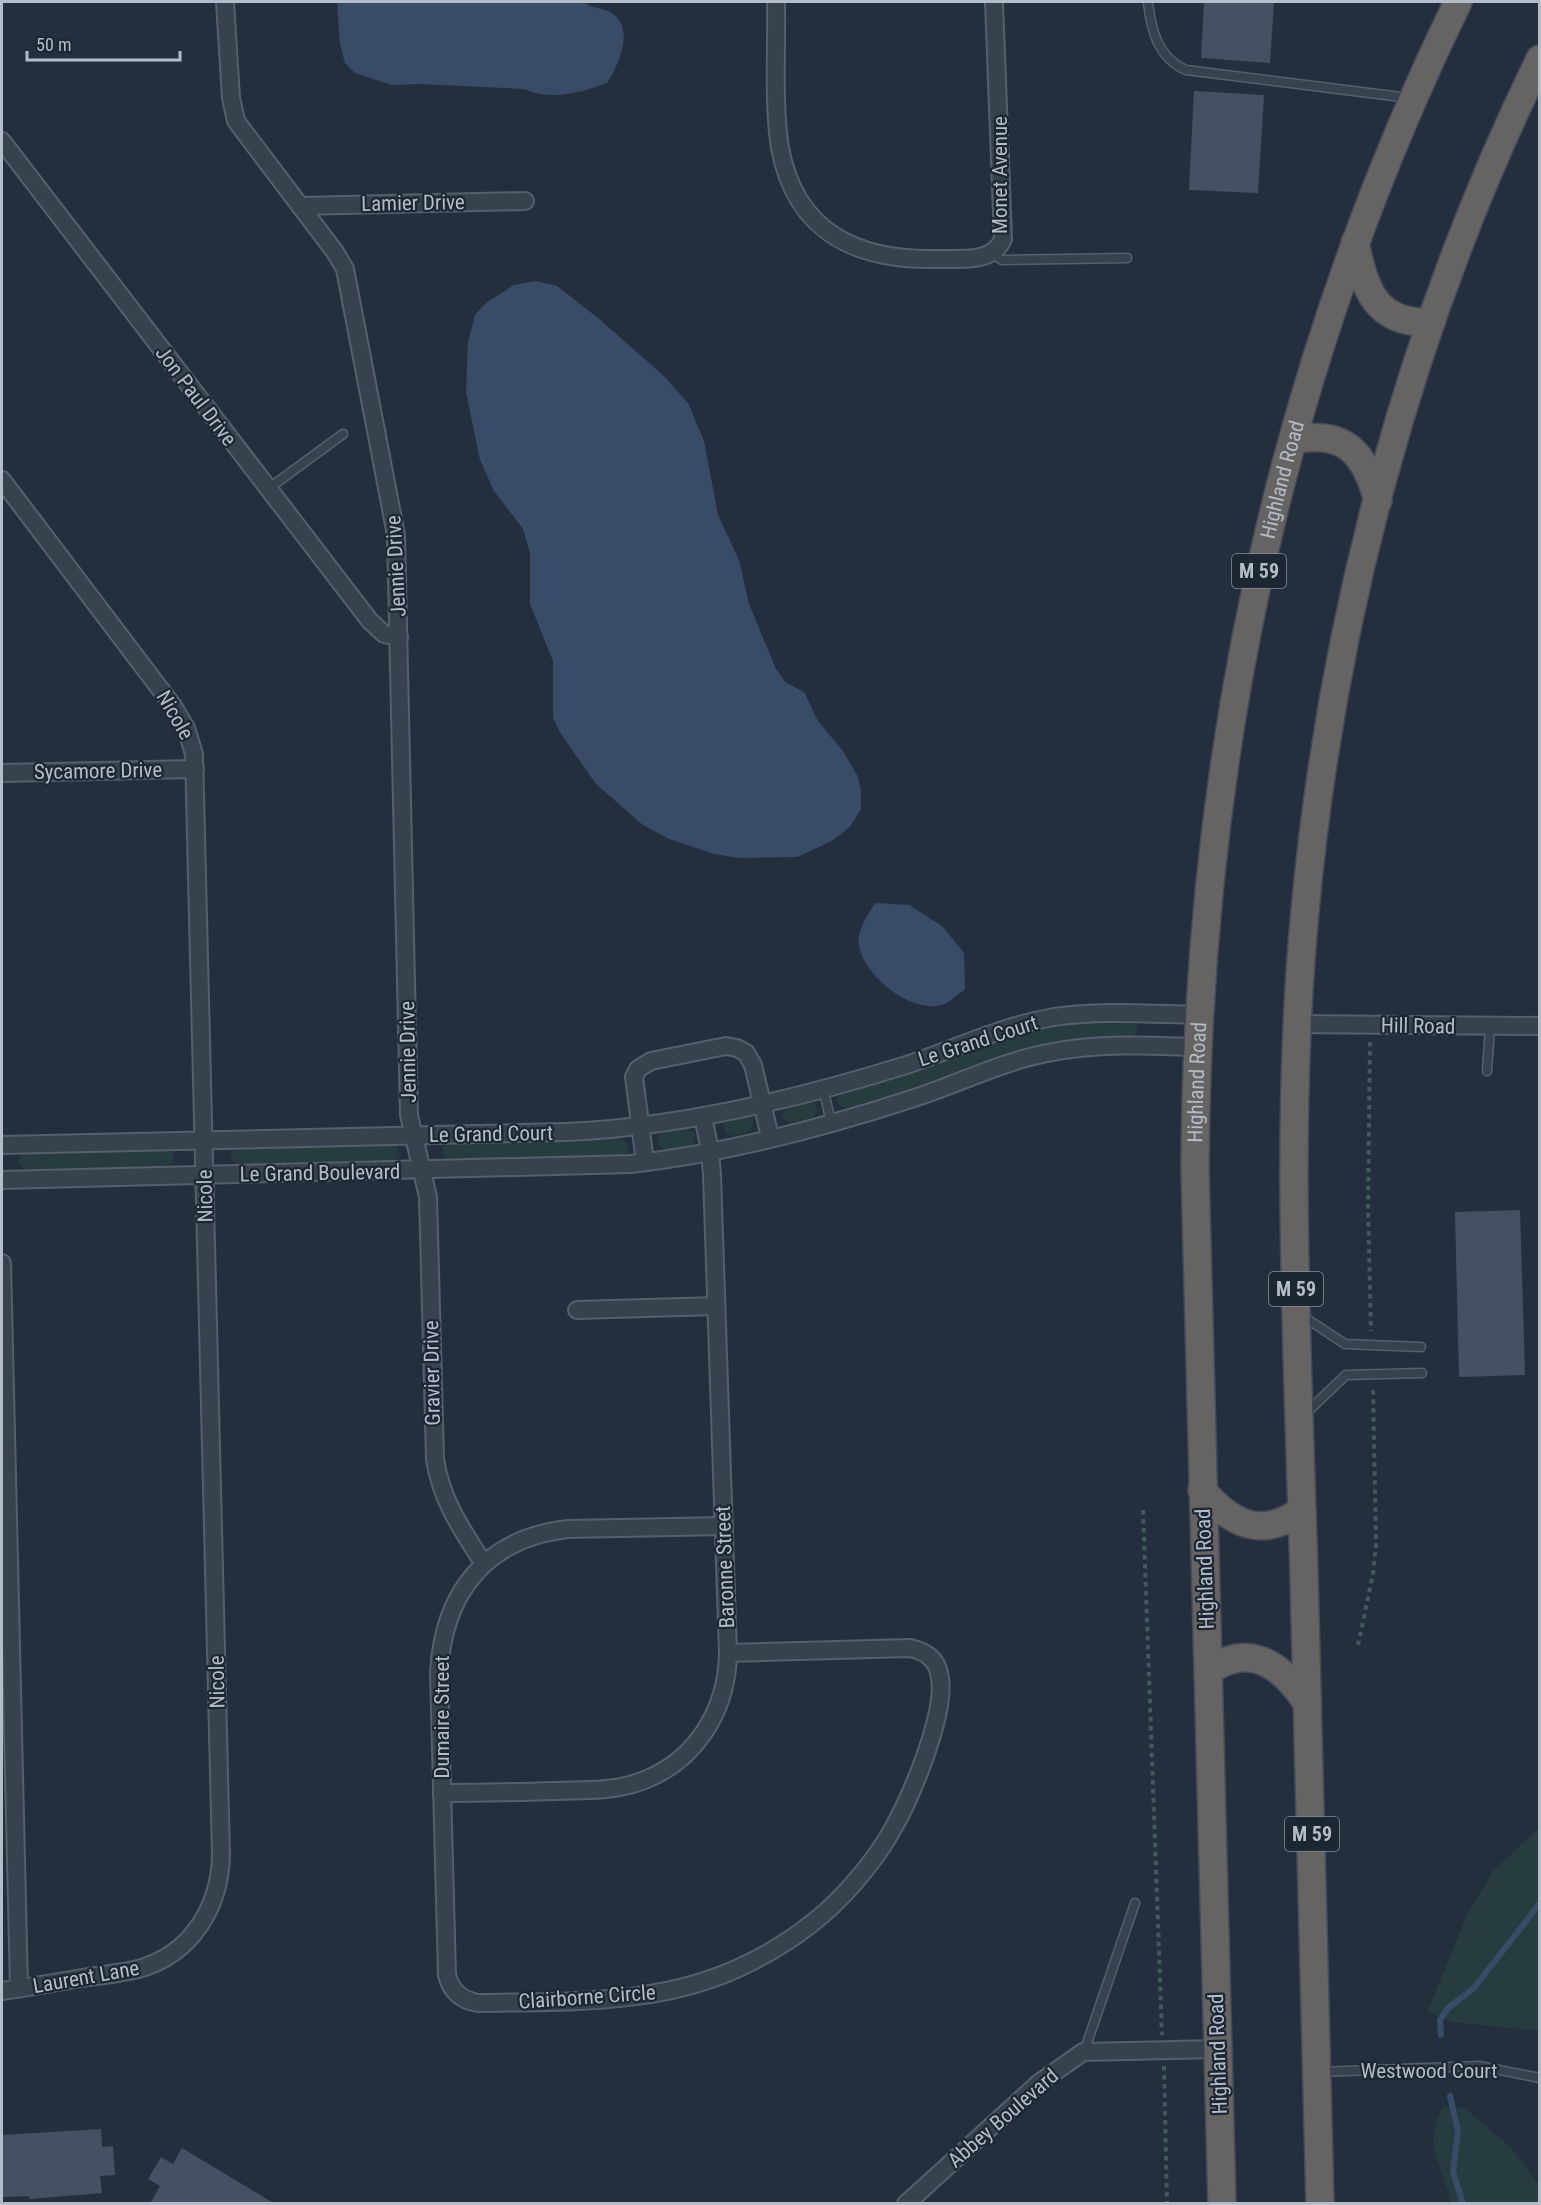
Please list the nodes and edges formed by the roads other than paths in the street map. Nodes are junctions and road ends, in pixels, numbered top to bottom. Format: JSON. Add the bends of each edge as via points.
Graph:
{"nodes":[{"id":1,"x":225,"y":2,"type":"edge"},
{"id":2,"x":776,"y":2,"type":"edge"},
{"id":3,"x":994,"y":2,"type":"edge"},
{"id":4,"x":1148,"y":2,"type":"edge"},
{"id":5,"x":1458,"y":2,"type":"edge"},
{"id":6,"x":1539,"y":59,"type":"edge"},
{"id":7,"x":1413,"y":98,"type":"junction"},
{"id":8,"x":2,"y":141,"type":"edge"},
{"id":9,"x":525,"y":201,"type":"dead end"},
{"id":10,"x":300,"y":206,"type":"junction"},
{"id":11,"x":1355,"y":242,"type":"junction"},
{"id":12,"x":992,"y":254,"type":"junction"},
{"id":13,"x":1127,"y":258,"type":"dead end"},
{"id":14,"x":1431,"y":322,"type":"junction"},
{"id":15,"x":343,"y":434,"type":"dead end"},
{"id":16,"x":1293,"y":440,"type":"junction"},
{"id":17,"x":2,"y":480,"type":"edge"},
{"id":18,"x":268,"y":489,"type":"junction"},
{"id":19,"x":1378,"y":501,"type":"junction"},
{"id":20,"x":399,"y":637,"type":"junction"},
{"id":21,"x":195,"y":769,"type":"junction"},
{"id":22,"x":2,"y":773,"type":"edge"},
{"id":23,"x":1198,"y":1015,"type":"junction"},
{"id":24,"x":1296,"y":1024,"type":"junction"},
{"id":25,"x":1539,"y":1026,"type":"edge"},
{"id":26,"x":1490,"y":1027,"type":"junction"},
{"id":27,"x":1197,"y":1047,"type":"junction"},
{"id":28,"x":1487,"y":1071,"type":"dead end"},
{"id":29,"x":823,"y":1088,"type":"junction"},
{"id":30,"x":762,"y":1103,"type":"junction"},
{"id":31,"x":703,"y":1116,"type":"junction"},
{"id":32,"x":831,"y":1122,"type":"junction"},
{"id":33,"x":639,"y":1128,"type":"junction"},
{"id":34,"x":414,"y":1136,"type":"junction"},
{"id":35,"x":770,"y":1137,"type":"junction"},
{"id":36,"x":204,"y":1141,"type":"junction"},
{"id":37,"x":2,"y":1145,"type":"edge"},
{"id":38,"x":710,"y":1151,"type":"junction"},
{"id":39,"x":645,"y":1162,"type":"junction"},
{"id":40,"x":422,"y":1170,"type":"junction"},
{"id":41,"x":205,"y":1176,"type":"junction"},
{"id":42,"x":2,"y":1180,"type":"edge"},
{"id":43,"x":2,"y":1263,"type":"edge"},
{"id":44,"x":716,"y":1306,"type":"junction"},
{"id":45,"x":578,"y":1310,"type":"dead end"},
{"id":46,"x":1297,"y":1312,"type":"junction"},
{"id":47,"x":1421,"y":1347,"type":"dead end"},
{"id":48,"x":3,"y":1371,"type":"edge"},
{"id":49,"x":1422,"y":1373,"type":"dead end"},
{"id":50,"x":1299,"y":1420,"type":"junction"},
{"id":51,"x":1202,"y":1490,"type":"junction"},
{"id":52,"x":1302,"y":1510,"type":"junction"},
{"id":53,"x":723,"y":1526,"type":"junction"},
{"id":54,"x":484,"y":1564,"type":"junction"},
{"id":55,"x":5,"y":1578,"type":"edge"},
{"id":56,"x":728,"y":1653,"type":"junction"},
{"id":57,"x":1208,"y":1671,"type":"junction"},
{"id":58,"x":1307,"y":1703,"type":"junction"},
{"id":59,"x":8,"y":1784,"type":"edge"},
{"id":60,"x":442,"y":1794,"type":"junction"},
{"id":61,"x":1135,"y":1903,"type":"dead end"},
{"id":62,"x":168,"y":1956,"type":"joint"},
{"id":63,"x":450,"y":1985,"type":"joint"},
{"id":64,"x":19,"y":1989,"type":"junction"},
{"id":65,"x":2,"y":1991,"type":"edge"},
{"id":66,"x":1218,"y":2049,"type":"junction"},
{"id":67,"x":1083,"y":2052,"type":"junction"},
{"id":68,"x":1317,"y":2072,"type":"junction"},
{"id":69,"x":1539,"y":2078,"type":"edge"},
{"id":70,"x":906,"y":2204,"type":"edge"},
{"id":71,"x":1222,"y":2204,"type":"edge"},
{"id":72,"x":1320,"y":2204,"type":"edge"}],
"edges":[{"from":1,"to":10,"type":"street","name":"Jennie Drive","via":[[236,120]]},
{"from":2,"to":12,"type":"street","name":"Monet Avenue","via":[[780,145],[793,186],[812,215],[846,243],[882,256],[978,258]]},
{"from":3,"to":12,"type":"street","name":"Monet Avenue","via":[[1003,232],[1000,245]]},
{"from":4,"to":7,"type":"lane","via":[[1157,43],[1174,65],[1186,70]]},
{"from":5,"to":7,"type":"highway","name":"Highland Road","number":"M 59"},
{"from":6,"to":14,"type":"highway","number":"M 59"},
{"from":7,"to":11,"type":"highway","name":"Highland Road","number":"M 59"},
{"from":8,"to":18,"type":"street","name":"Jon Paul Drive"},
{"from":9,"to":10,"type":"street","name":"Lamier Drive"},
{"from":10,"to":20,"type":"street","name":"Jennie Drive","via":[[335,252],[347,277],[395,519]]},
{"from":11,"to":14,"type":"highway","via":[[1360,271],[1378,305],[1390,316],[1405,321]]},
{"from":11,"to":16,"type":"highway","name":"Highland Road","number":"M 59"},
{"from":12,"to":13,"type":"lane","via":[[1002,260]]},
{"from":14,"to":19,"type":"highway","number":"M 59"},
{"from":15,"to":18,"type":"lane"},
{"from":16,"to":19,"type":"highway","via":[[1321,437],[1353,449],[1371,477]]},
{"from":16,"to":23,"type":"highway","name":"Highland Road","number":"M 59","via":[[1233,695],[1206,909]]},
{"from":17,"to":21,"type":"street","name":"Nicole","via":[[180,716],[191,739]]},
{"from":18,"to":20,"type":"street","name":"Jon Paul Drive","via":[[378,630],[389,637]]},
{"from":19,"to":24,"type":"highway","number":"M 59","via":[[1341,660],[1318,801]]},
{"from":20,"to":34,"type":"street","name":"Jennie Drive","via":[[409,1115]]},
{"from":21,"to":22,"type":"street","name":"Sycamore Drive"},
{"from":21,"to":36,"type":"street","name":"Nicole"},
{"from":23,"to":27,"type":"highway","name":"Highland Road","number":"M 59"},
{"from":23,"to":29,"type":"street","name":"Le Grand Court","via":[[1093,1013],[1036,1021],[903,1066]]},
{"from":24,"to":26,"type":"street","name":"Hill Road"},
{"from":24,"to":46,"type":"highway","number":"M 59","via":[[1293,1157]]},
{"from":25,"to":26,"type":"street","name":"Hill Road"},
{"from":26,"to":28,"type":"lane"},
{"from":27,"to":32,"type":"street","name":"Le Grand Court","via":[[1114,1046],[1047,1053]]},
{"from":27,"to":51,"type":"highway","name":"Highland Road","number":"M 59","via":[[1195,1169]]},
{"from":29,"to":30,"type":"street","name":"Le Grand Court"},
{"from":29,"to":32,"type":"lane"},
{"from":30,"to":31,"type":"street","name":"Le Grand Court"},
{"from":30,"to":33,"type":"street","via":[[753,1065],[746,1053],[737,1048],[726,1046],[656,1059],[642,1065],[634,1077]]},
{"from":30,"to":35,"type":"street"},
{"from":31,"to":33,"type":"street","name":"Le Grand Court"},
{"from":31,"to":38,"type":"street","name":"Baronne Street"},
{"from":32,"to":35,"type":"street","name":"Le Grand Court"},
{"from":33,"to":34,"type":"street","name":"Le Grand Court"},
{"from":33,"to":39,"type":"street"},
{"from":34,"to":36,"type":"street","name":"Le Grand Boulevard"},
{"from":34,"to":40,"type":"street","name":"Jennie Drive"},
{"from":35,"to":38,"type":"street","name":"Le Grand Court"},
{"from":36,"to":37,"type":"street","name":"Le Grand Boulevard"},
{"from":36,"to":41,"type":"street","name":"Nicole"},
{"from":38,"to":39,"type":"street","name":"Le Grand Court"},
{"from":38,"to":44,"type":"street","name":"Baronne Street"},
{"from":39,"to":40,"type":"street","name":"Le Grand Court"},
{"from":40,"to":41,"type":"street","name":"Le Grand Boulevard"},
{"from":40,"to":54,"type":"street","name":"Gravier Drive","via":[[428,1197],[437,1473],[449,1508]]},
{"from":41,"to":42,"type":"street","name":"Le Grand Boulevard"},
{"from":41,"to":62,"type":"street","name":"Nicole","via":[[221,1864],[208,1914],[191,1937]]},
{"from":43,"to":48,"type":"street"},
{"from":44,"to":45,"type":"street"},
{"from":44,"to":53,"type":"street","name":"Baronne Street"},
{"from":46,"to":47,"type":"lane","via":[[1345,1344]]},
{"from":46,"to":50,"type":"highway","number":"M 59"},
{"from":48,"to":55,"type":"street"},
{"from":49,"to":50,"type":"lane","via":[[1346,1375]]},
{"from":50,"to":52,"type":"highway","number":"M 59"},
{"from":51,"to":52,"type":"highway","via":[[1226,1514],[1253,1526],[1280,1523]]},
{"from":51,"to":57,"type":"highway","name":"Highland Road","number":"M 59"},
{"from":52,"to":58,"type":"highway","number":"M 59"},
{"from":53,"to":54,"type":"street","name":"Dumaire Street","via":[[555,1530],[518,1541]]},
{"from":53,"to":56,"type":"street","name":"Baronne Street"},
{"from":54,"to":60,"type":"street","name":"Dumaire Street","via":[[462,1590],[444,1634],[439,1673]]},
{"from":55,"to":59,"type":"street"},
{"from":56,"to":60,"type":"street","name":"Baronne Street","via":[[724,1688],[713,1718],[688,1752],[657,1774],[616,1788]]},
{"from":56,"to":63,"type":"street","name":"Clairborne Circle","via":[[910,1648],[928,1655],[936,1664],[940,1686],[921,1770],[892,1832],[852,1885],[816,1920],[775,1949],[727,1973],[678,1990],[619,2000],[478,2003],[463,1998]]},
{"from":57,"to":58,"type":"highway","via":[[1230,1658],[1257,1658],[1283,1673]]},
{"from":57,"to":66,"type":"highway","name":"Highland Road","number":"M 59"},
{"from":58,"to":68,"type":"highway","number":"M 59"},
{"from":59,"to":64,"type":"street"},
{"from":60,"to":63,"type":"street","name":"Dumaire Street"},
{"from":61,"to":67,"type":"lane"},
{"from":62,"to":64,"type":"street","name":"Laurent Lane","via":[[138,1969]]},
{"from":64,"to":65,"type":"street","name":"Laurent Lane"},
{"from":66,"to":67,"type":"street"},
{"from":66,"to":71,"type":"highway","name":"Highland Road","number":"M 59"},
{"from":67,"to":70,"type":"street","name":"Abbey Boulevard","via":[[1039,2083]]},
{"from":68,"to":69,"type":"lane","name":"Westwood Court","via":[[1479,2066]]},
{"from":68,"to":72,"type":"highway","number":"M 59"}]}
